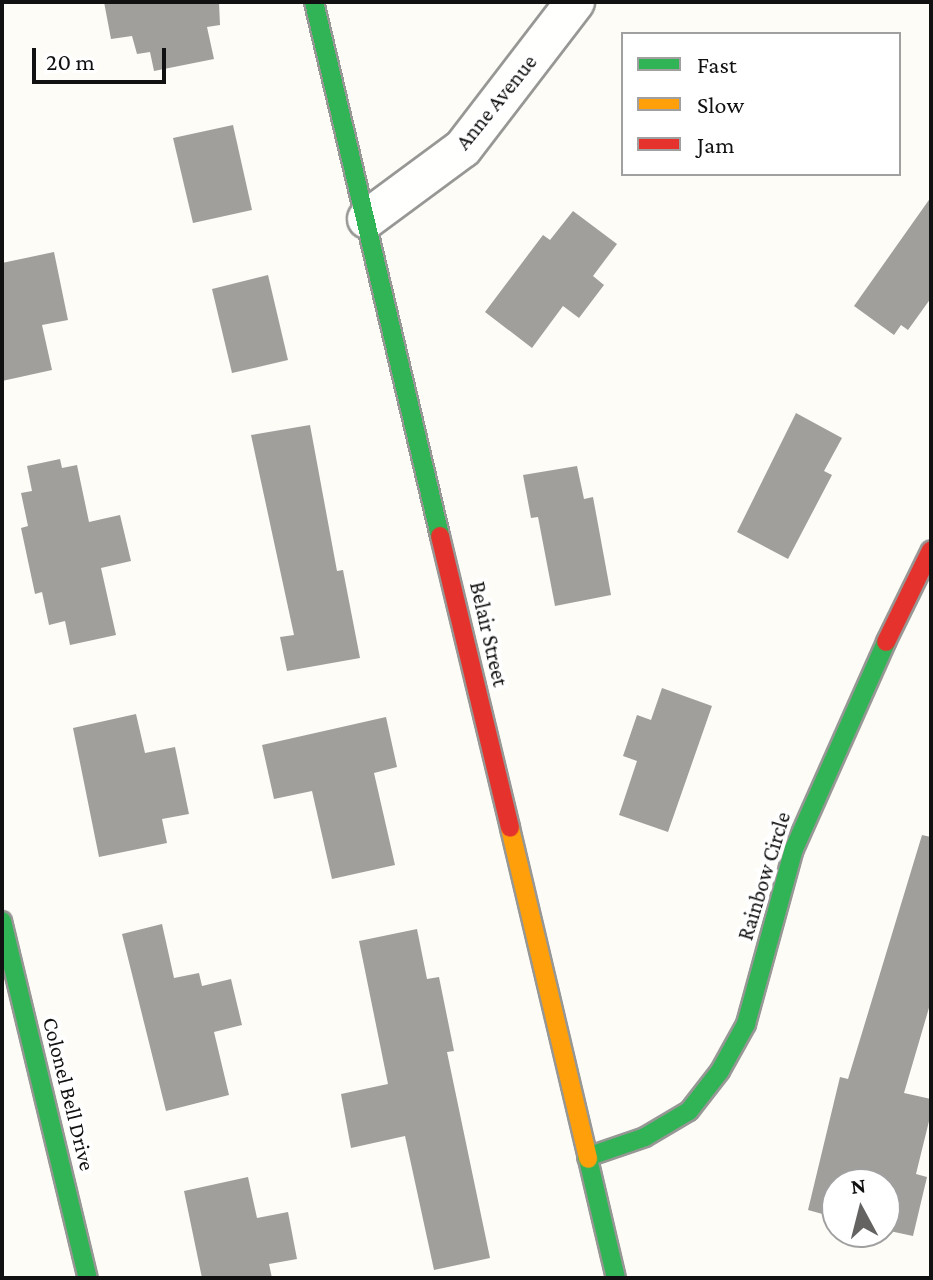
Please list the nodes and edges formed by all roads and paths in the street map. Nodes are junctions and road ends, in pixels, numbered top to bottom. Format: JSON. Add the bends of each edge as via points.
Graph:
{"nodes":[{"id":1,"x":314,"y":2,"type":"edge"},
{"id":2,"x":575,"y":2,"type":"edge"},
{"id":3,"x":367,"y":219,"type":"junction"},
{"id":4,"x":931,"y":550,"type":"edge"},
{"id":5,"x":2,"y":921,"type":"edge"},
{"id":6,"x":587,"y":1157,"type":"junction"},
{"id":7,"x":88,"y":1278,"type":"edge"},
{"id":8,"x":616,"y":1278,"type":"edge"}],
"edges":[{"from":1,"to":3,"type":"main road","name":"Belair Street"},
{"from":2,"to":3,"type":"street","name":"Anne Avenue","via":[[463,148]]},
{"from":3,"to":6,"type":"main road","name":"Belair Street"},
{"from":4,"to":6,"type":"main road","name":"Rainbow Circle","via":[[847,721],[794,849],[746,1024],[727,1059],[689,1111],[645,1137]]},
{"from":5,"to":7,"type":"main road","name":"Colonel Bell Drive"},
{"from":6,"to":8,"type":"main road","name":"Belair Street"}]}
